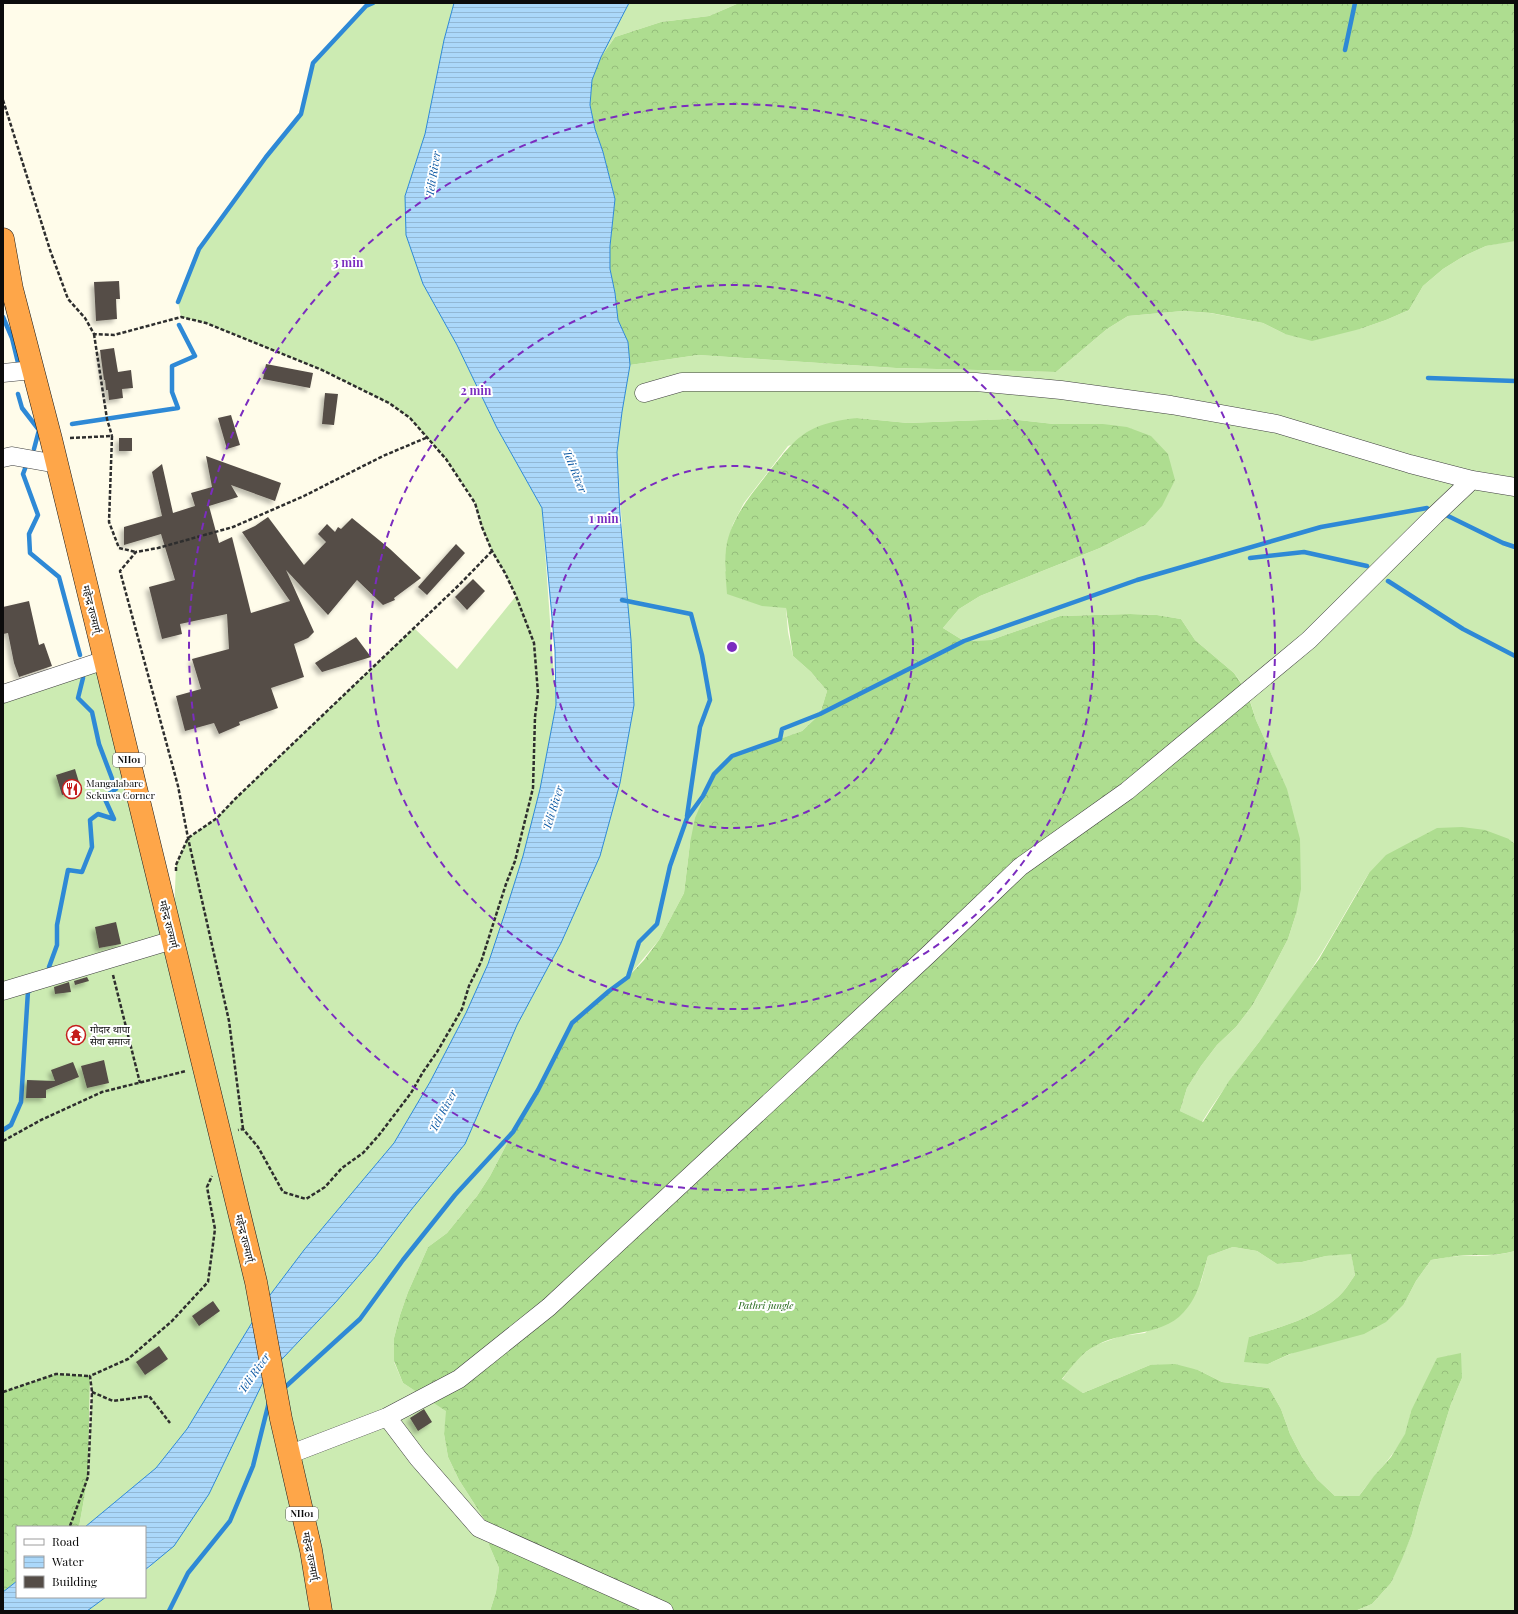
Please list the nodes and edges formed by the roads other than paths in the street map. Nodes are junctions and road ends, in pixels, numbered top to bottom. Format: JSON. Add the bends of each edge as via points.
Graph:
{"nodes":[{"id":1,"x":3,"y":239,"type":"edge"},
{"id":2,"x":8,"y":290,"type":"edge"},
{"id":3,"x":34,"y":370,"type":"junction"},
{"id":4,"x":3,"y":374,"type":"edge"},
{"id":5,"x":644,"y":393,"type":"dead end"},
{"id":6,"x":3,"y":458,"type":"edge"},
{"id":7,"x":58,"y":464,"type":"junction"},
{"id":8,"x":1472,"y":480,"type":"junction"},
{"id":9,"x":1515,"y":487,"type":"edge"},
{"id":10,"x":105,"y":660,"type":"junction"},
{"id":11,"x":3,"y":694,"type":"edge"},
{"id":12,"x":173,"y":940,"type":"junction"},
{"id":13,"x":3,"y":991,"type":"edge"},
{"id":14,"x":387,"y":1417,"type":"junction"},
{"id":15,"x":288,"y":1455,"type":"junction"},
{"id":16,"x":321,"y":1611,"type":"edge"},
{"id":17,"x":664,"y":1611,"type":"edge"}],
"edges":[{"from":1,"to":2,"type":"highway","name":"महेन्द्र राज्मार्ग्","number":"NH01"},
{"from":2,"to":3,"type":"highway","name":"महेन्द्र राज्मार्ग्","number":"NH01"},
{"from":3,"to":4,"type":"street"},
{"from":3,"to":7,"type":"highway","name":"महेन्द्र राज्मार्ग्","number":"NH01"},
{"from":5,"to":8,"type":"street","via":[[682,382],[976,382],[1061,390],[1171,404],[1277,424]]},
{"from":6,"to":7,"type":"street","via":[[12,456]]},
{"from":7,"to":10,"type":"highway","name":"महेन्द्र राज्मार्ग्","number":"NH01"},
{"from":8,"to":9,"type":"street"},
{"from":8,"to":14,"type":"street","via":[[1309,640],[1127,791],[1020,867],[550,1307],[459,1378]]},
{"from":10,"to":11,"type":"street"},
{"from":10,"to":12,"type":"highway","name":"महेन्द्र राज्मार्ग्","number":"NH01"},
{"from":12,"to":13,"type":"street"},
{"from":12,"to":15,"type":"highway","name":"महेन्द्र राज्मार्ग्","number":"NH01","via":[[256,1282]]},
{"from":14,"to":15,"type":"street"},
{"from":14,"to":17,"type":"street","via":[[418,1458],[479,1528]]},
{"from":15,"to":16,"type":"highway","name":"महेन्द्र राज्मार्ग्","number":"NH01","via":[[311,1550]]}]}
